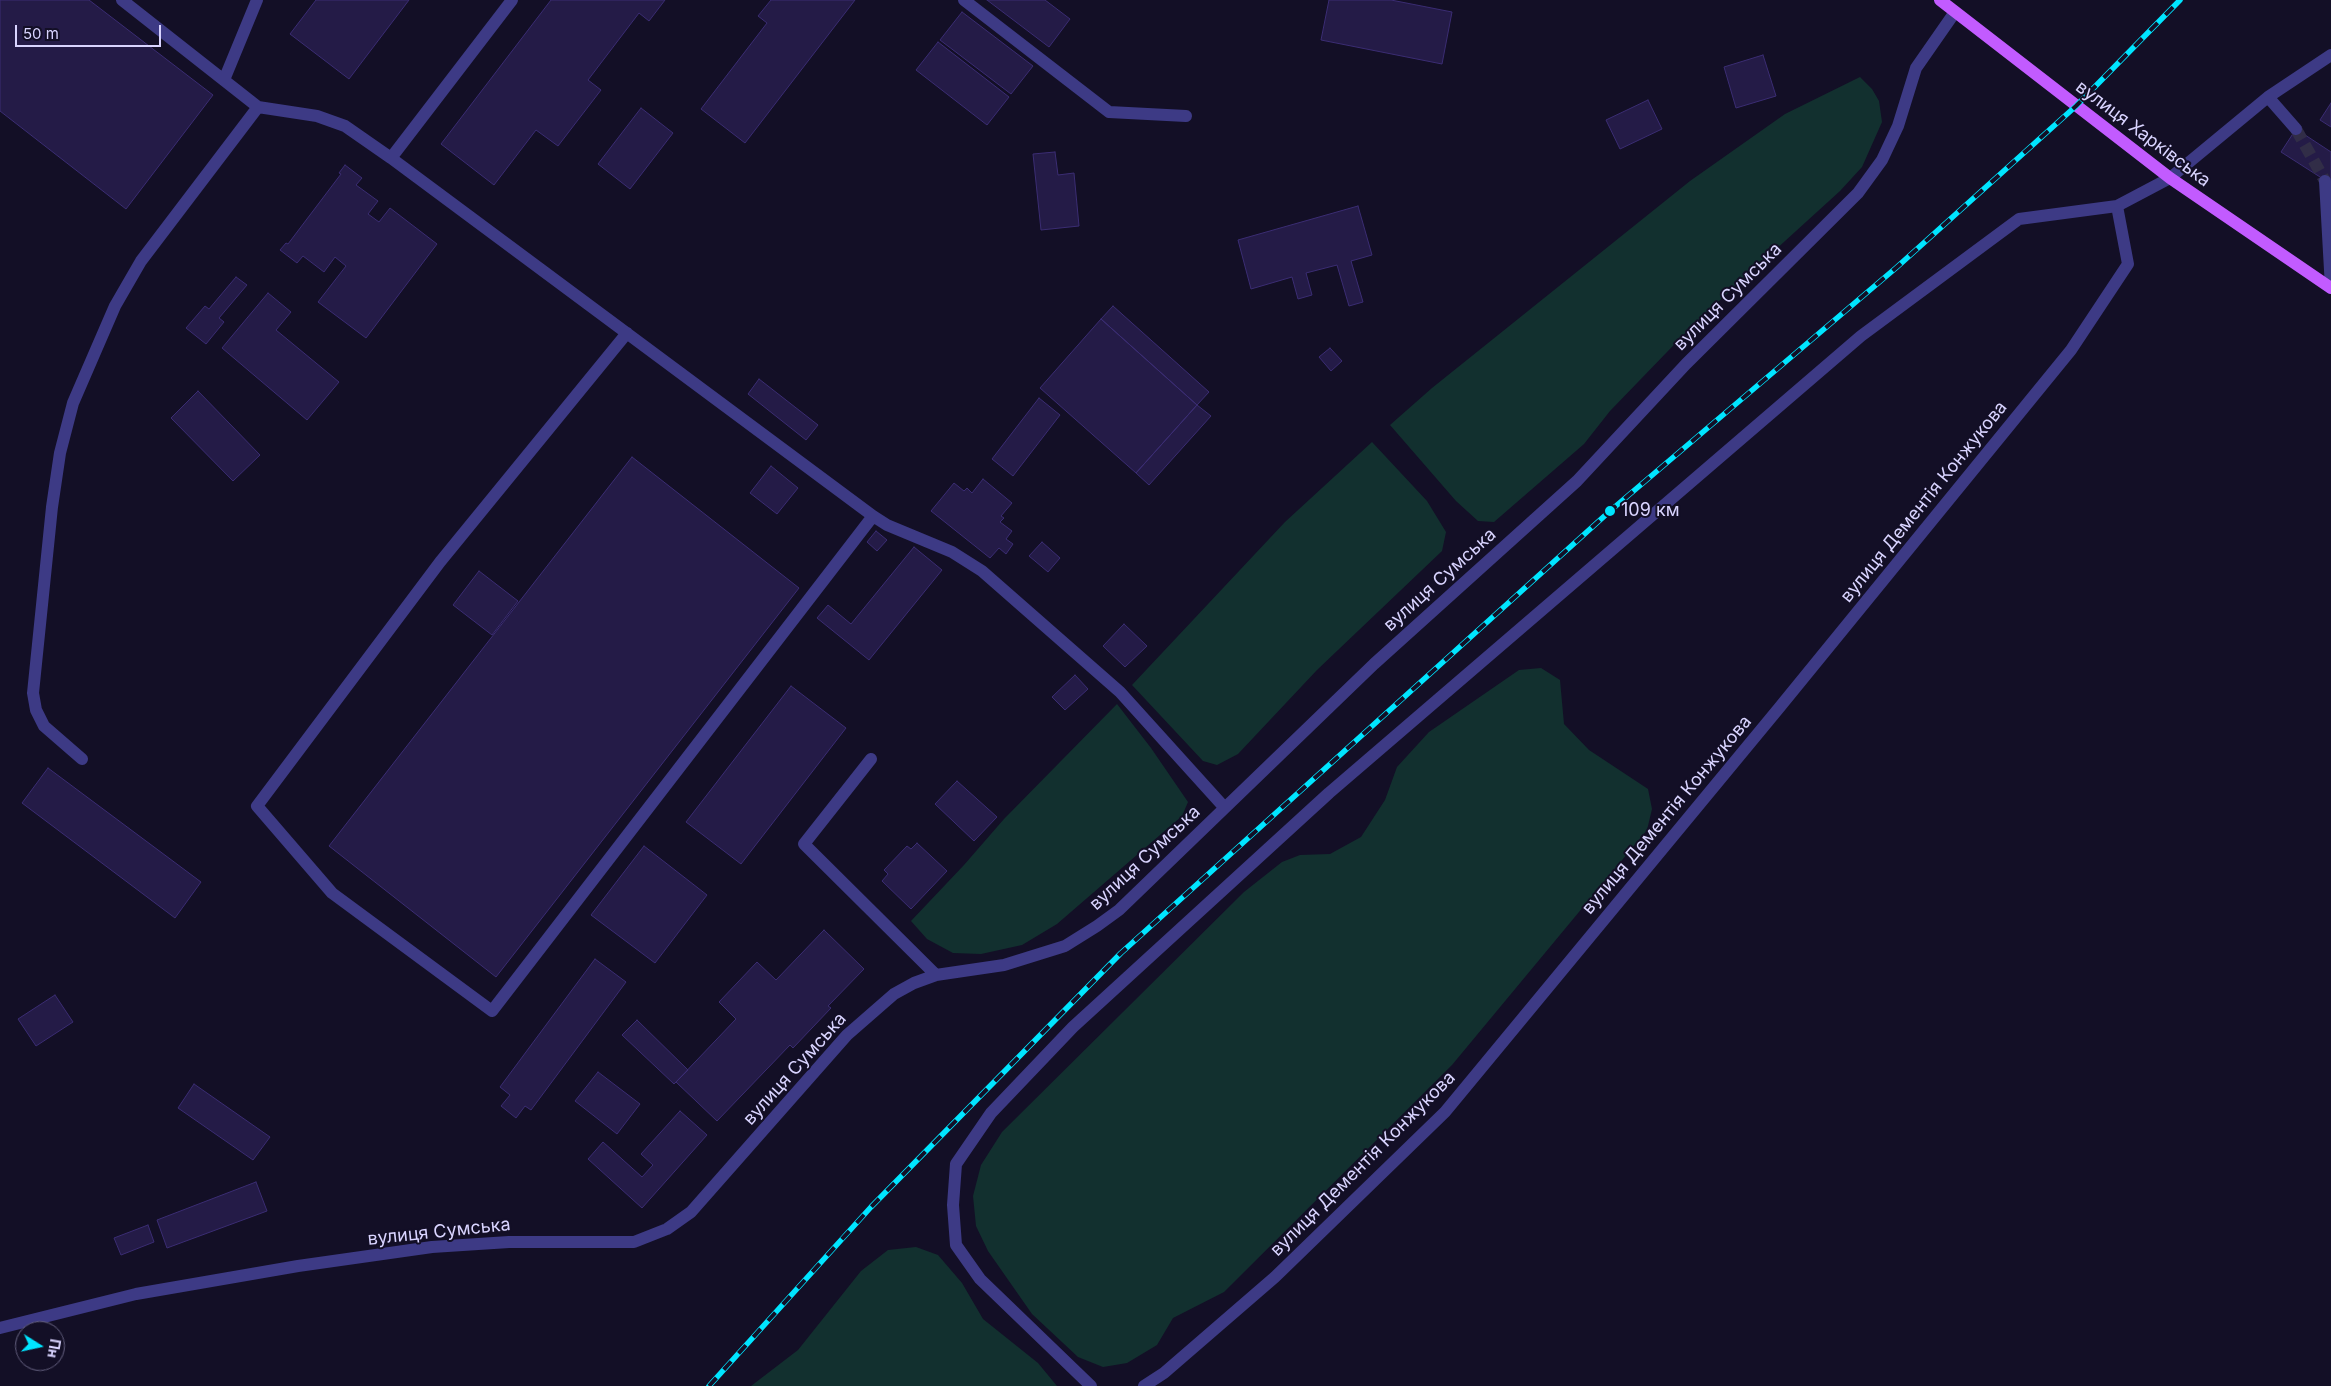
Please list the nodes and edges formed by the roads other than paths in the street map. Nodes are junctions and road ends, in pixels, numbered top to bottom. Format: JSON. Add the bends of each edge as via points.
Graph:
{"nodes":[{"id":1,"x":122,"y":0,"type":"edge"},
{"id":2,"x":257,"y":0,"type":"edge"},
{"id":3,"x":512,"y":0,"type":"edge"},
{"id":4,"x":964,"y":0,"type":"edge"},
{"id":5,"x":1940,"y":0,"type":"edge"},
{"id":6,"x":1955,"y":12,"type":"junction"},
{"id":7,"x":2331,"y":55,"type":"edge"},
{"id":8,"x":224,"y":80,"type":"junction"},
{"id":9,"x":2268,"y":97,"type":"junction"},
{"id":10,"x":258,"y":107,"type":"junction"},
{"id":11,"x":1186,"y":116,"type":"dead end"},
{"id":12,"x":2296,"y":129,"type":"tunnel mouth"},
{"id":13,"x":391,"y":158,"type":"junction"},
{"id":14,"x":2170,"y":178,"type":"junction"},
{"id":15,"x":2325,"y":181,"type":"tunnel mouth"},
{"id":16,"x":2117,"y":206,"type":"junction"},
{"id":17,"x":2331,"y":288,"type":"edge"},
{"id":18,"x":627,"y":333,"type":"junction"},
{"id":19,"x":873,"y":516,"type":"junction"},
{"id":20,"x":82,"y":759,"type":"dead end"},
{"id":21,"x":872,"y":759,"type":"dead end"},
{"id":22,"x":1224,"y":807,"type":"junction"},
{"id":23,"x":936,"y":975,"type":"junction"},
{"id":24,"x":0,"y":1328,"type":"edge"},
{"id":25,"x":1091,"y":1386,"type":"edge"},
{"id":26,"x":1144,"y":1386,"type":"edge"}],
"edges":[{"from":1,"to":8,"type":"street"},
{"from":2,"to":8,"type":"street"},
{"from":3,"to":13,"type":"street"},
{"from":4,"to":11,"type":"street","via":[[1109,112]]},
{"from":5,"to":6,"type":"main road","name":"вулиця Харківська"},
{"from":6,"to":14,"type":"main road","name":"вулиця Харківська"},
{"from":6,"to":22,"type":"street","name":"вулиця Сумська","via":[[1916,68],[1882,160],[1858,193],[1686,364],[1578,481],[1374,664]]},
{"from":7,"to":9,"type":"street"},
{"from":8,"to":10,"type":"street"},
{"from":9,"to":12,"type":"street"},
{"from":9,"to":14,"type":"street"},
{"from":10,"to":13,"type":"street","via":[[317,116],[345,126]]},
{"from":10,"to":20,"type":"street","via":[[141,261],[115,306],[73,403],[60,453],[52,507],[33,694],[44,726]]},
{"from":13,"to":18,"type":"street"},
{"from":14,"to":16,"type":"street"},
{"from":14,"to":17,"type":"main road","name":"вулиця Харківська"},
{"from":15,"to":17,"type":"street"},
{"from":16,"to":25,"type":"street","via":[[2019,220],[1861,336],[1329,794],[1073,1027],[991,1113],[956,1164],[953,1205],[956,1245],[980,1279]]},
{"from":16,"to":26,"type":"street","name":"вулиця Дементія Конжукова","via":[[2128,264],[2071,350],[1779,708],[1445,1112],[1275,1277],[1164,1373]]},
{"from":18,"to":19,"type":"street"},
{"from":18,"to":19,"type":"street","via":[[440,562],[257,806],[332,893],[492,1011]]},
{"from":19,"to":22,"type":"street","via":[[952,552],[982,571],[1120,692]]},
{"from":21,"to":23,"type":"street","via":[[804,844]]},
{"from":22,"to":23,"type":"street","name":"вулиця Сумська","via":[[1119,910],[1065,946],[1004,965]]},
{"from":23,"to":24,"type":"street","name":"вулиця Сумська","via":[[894,994],[847,1035],[691,1212],[667,1229],[634,1242],[510,1242],[432,1247],[136,1294]]}]}
